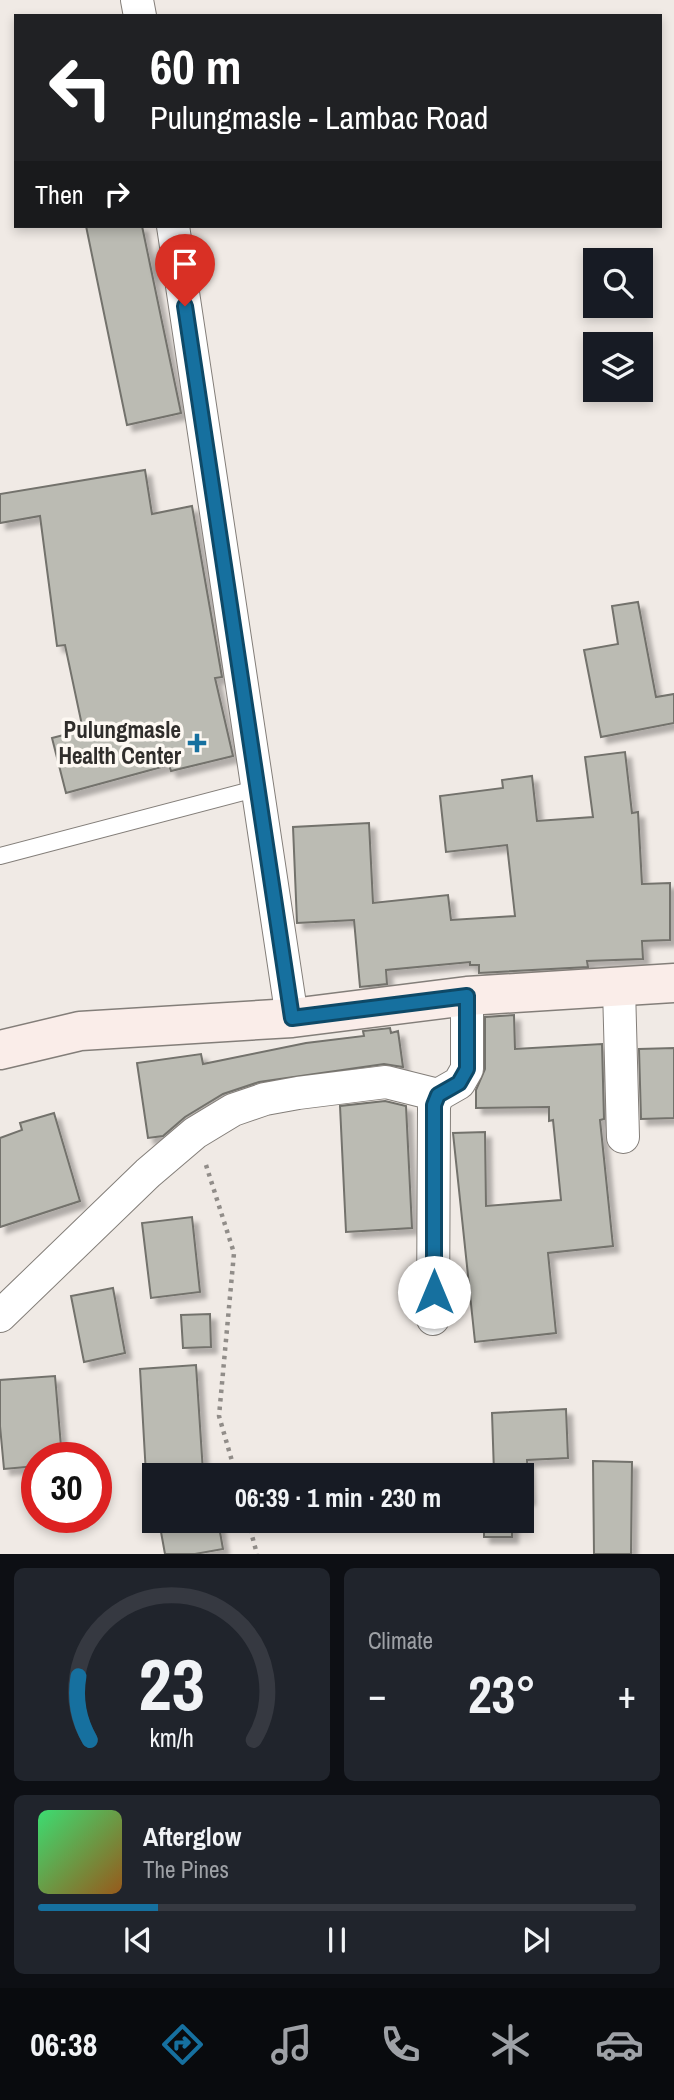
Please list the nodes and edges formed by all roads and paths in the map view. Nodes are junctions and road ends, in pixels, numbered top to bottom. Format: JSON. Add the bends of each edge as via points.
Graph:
{"nodes":[{"id":1,"x":173,"y":228,"type":"edge"},
{"id":2,"x":259,"y":788,"type":"junction"},
{"id":3,"x":0,"y":856,"type":"edge"},
{"id":4,"x":674,"y":983,"type":"edge"},
{"id":5,"x":619,"y":988,"type":"junction"},
{"id":6,"x":467,"y":996,"type":"junction"},
{"id":7,"x":292,"y":1018,"type":"junction"},
{"id":8,"x":0,"y":1050,"type":"edge"},
{"id":9,"x":438,"y":1095,"type":"junction"},
{"id":10,"x":195,"y":1133,"type":"junction"},
{"id":11,"x":623,"y":1137,"type":"dead end"},
{"id":12,"x":0,"y":1315,"type":"edge"},
{"id":13,"x":433,"y":1319,"type":"dead end"},
{"id":14,"x":233,"y":1463,"type":"edge"},
{"id":15,"x":251,"y":1533,"type":"edge"},
{"id":16,"x":257,"y":1554,"type":"edge"}],
"edges":[{"from":1,"to":2,"type":"street"},
{"from":2,"to":3,"type":"lane"},
{"from":2,"to":7,"type":"street"},
{"from":4,"to":5,"type":"street"},
{"from":5,"to":6,"type":"street"},
{"from":5,"to":11,"type":"street"},
{"from":6,"to":7,"type":"street"},
{"from":6,"to":9,"type":"street","via":[[467,1069],[459,1083]]},
{"from":7,"to":8,"type":"street","via":[[80,1031]]},
{"from":9,"to":10,"type":"street","via":[[386,1082],[298,1093],[233,1110]]},
{"from":9,"to":13,"type":"street","via":[[434,1105]]},
{"from":10,"to":12,"type":"street"},
{"from":10,"to":14,"type":"path","via":[[234,1253],[219,1416]]},
{"from":15,"to":16,"type":"path"}]}
